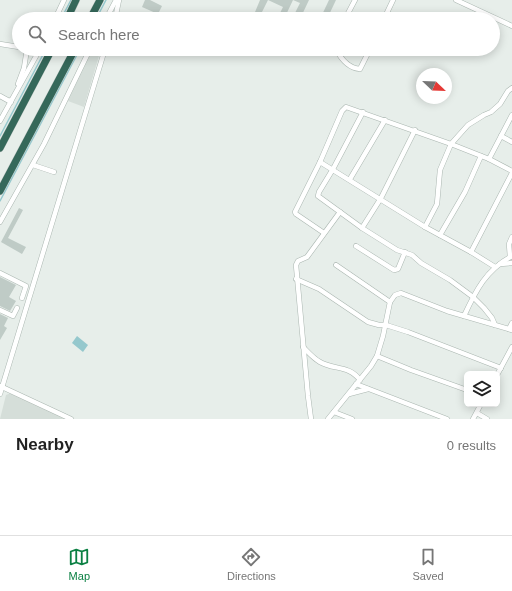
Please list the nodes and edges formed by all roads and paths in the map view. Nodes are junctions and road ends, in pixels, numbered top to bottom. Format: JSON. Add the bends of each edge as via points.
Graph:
{"nodes":[{"id":1,"x":64,"y":0,"type":"edge"},
{"id":2,"x":76,"y":0,"type":"edge"},
{"id":3,"x":100,"y":0,"type":"edge"},
{"id":4,"x":118,"y":0,"type":"edge"},
{"id":5,"x":355,"y":0,"type":"edge"},
{"id":6,"x":393,"y":0,"type":"edge"},
{"id":7,"x":456,"y":0,"type":"edge"},
{"id":8,"x":58,"y":12,"type":"edge"},
{"id":9,"x":70,"y":12,"type":"edge"},
{"id":10,"x":94,"y":12,"type":"edge"},
{"id":11,"x":110,"y":12,"type":"edge"},
{"id":12,"x":117,"y":12,"type":"edge"},
{"id":13,"x":349,"y":12,"type":"edge"},
{"id":14,"x":387,"y":12,"type":"edge"},
{"id":15,"x":482,"y":12,"type":"edge"},
{"id":16,"x":500,"y":20,"type":"edge"},
{"id":17,"x":512,"y":26,"type":"edge"},
{"id":18,"x":0,"y":44,"type":"edge"},
{"id":19,"x":12,"y":46,"type":"edge"},
{"id":20,"x":26,"y":56,"type":"edge"},
{"id":21,"x":34,"y":56,"type":"edge"},
{"id":22,"x":48,"y":56,"type":"edge"},
{"id":23,"x":71,"y":56,"type":"edge"},
{"id":24,"x":87,"y":56,"type":"edge"},
{"id":25,"x":103,"y":56,"type":"edge"},
{"id":26,"x":340,"y":56,"type":"edge"},
{"id":27,"x":366,"y":56,"type":"edge"},
{"id":28,"x":512,"y":88,"type":"edge"},
{"id":29,"x":0,"y":96,"type":"edge"},
{"id":30,"x":11,"y":102,"type":"junction"},
{"id":31,"x":363,"y":112,"type":"junction"},
{"id":32,"x":512,"y":115,"type":"edge"},
{"id":33,"x":0,"y":119,"type":"edge"},
{"id":34,"x":385,"y":120,"type":"junction"},
{"id":35,"x":415,"y":130,"type":"junction"},
{"id":36,"x":501,"y":136,"type":"junction"},
{"id":37,"x":512,"y":142,"type":"edge"},
{"id":38,"x":451,"y":144,"type":"junction"},
{"id":39,"x":0,"y":148,"type":"edge"},
{"id":40,"x":481,"y":156,"type":"junction"},
{"id":41,"x":489,"y":159,"type":"junction"},
{"id":42,"x":320,"y":162,"type":"junction"},
{"id":43,"x":33,"y":165,"type":"junction"},
{"id":44,"x":333,"y":169,"type":"junction"},
{"id":45,"x":54,"y":172,"type":"dead end"},
{"id":46,"x":512,"y":172,"type":"edge"},
{"id":47,"x":350,"y":179,"type":"junction"},
{"id":48,"x":0,"y":191,"type":"edge"},
{"id":49,"x":381,"y":198,"type":"junction"},
{"id":50,"x":340,"y":212,"type":"junction"},
{"id":51,"x":0,"y":222,"type":"edge"},
{"id":52,"x":426,"y":226,"type":"junction"},
{"id":53,"x":362,"y":228,"type":"junction"},
{"id":54,"x":324,"y":233,"type":"junction"},
{"id":55,"x":440,"y":235,"type":"junction"},
{"id":56,"x":512,"y":237,"type":"edge"},
{"id":57,"x":356,"y":246,"type":"dead end"},
{"id":58,"x":404,"y":252,"type":"junction"},
{"id":59,"x":471,"y":252,"type":"junction"},
{"id":60,"x":511,"y":257,"type":"edge"},
{"id":61,"x":512,"y":263,"type":"edge"},
{"id":62,"x":500,"y":264,"type":"junction"},
{"id":63,"x":336,"y":265,"type":"dead end"},
{"id":64,"x":495,"y":268,"type":"junction"},
{"id":65,"x":0,"y":272,"type":"edge"},
{"id":66,"x":296,"y":278,"type":"junction"},
{"id":67,"x":473,"y":297,"type":"junction"},
{"id":68,"x":22,"y":298,"type":"dead end"},
{"id":69,"x":390,"y":302,"type":"junction"},
{"id":70,"x":17,"y":308,"type":"dead end"},
{"id":71,"x":0,"y":310,"type":"edge"},
{"id":72,"x":464,"y":316,"type":"junction"},
{"id":73,"x":512,"y":323,"type":"edge"},
{"id":74,"x":386,"y":325,"type":"junction"},
{"id":75,"x":495,"y":325,"type":"junction"},
{"id":76,"x":510,"y":330,"type":"edge"},
{"id":77,"x":303,"y":347,"type":"junction"},
{"id":78,"x":512,"y":348,"type":"edge"},
{"id":79,"x":377,"y":356,"type":"junction"},
{"id":80,"x":501,"y":368,"type":"junction"},
{"id":81,"x":499,"y":371,"type":"edge"},
{"id":82,"x":358,"y":382,"type":"junction"},
{"id":83,"x":1,"y":386,"type":"edge"},
{"id":84,"x":368,"y":389,"type":"junction"},
{"id":85,"x":464,"y":389,"type":"edge"},
{"id":86,"x":0,"y":394,"type":"edge"},
{"id":87,"x":348,"y":395,"type":"junction"},
{"id":88,"x":480,"y":407,"type":"edge"},
{"id":89,"x":334,"y":412,"type":"junction"},
{"id":90,"x":477,"y":413,"type":"junction"},
{"id":91,"x":71,"y":419,"type":"edge"},
{"id":92,"x":311,"y":419,"type":"edge"},
{"id":93,"x":328,"y":419,"type":"edge"},
{"id":94,"x":352,"y":419,"type":"edge"},
{"id":95,"x":447,"y":419,"type":"edge"},
{"id":96,"x":474,"y":419,"type":"edge"},
{"id":97,"x":487,"y":419,"type":"edge"}],
"edges":[{"from":1,"to":8,"type":"street"},
{"from":2,"to":9,"type":"highway"},
{"from":3,"to":10,"type":"highway"},
{"from":4,"to":11,"type":"street"},
{"from":4,"to":12,"type":"street"},
{"from":5,"to":13,"type":"street"},
{"from":6,"to":14,"type":"street"},
{"from":7,"to":15,"type":"street"},
{"from":16,"to":17,"type":"street"},
{"from":18,"to":19,"type":"street"},
{"from":20,"to":30,"type":"street"},
{"from":21,"to":30,"type":"street"},
{"from":22,"to":39,"type":"highway"},
{"from":23,"to":48,"type":"highway"},
{"from":24,"to":43,"type":"street"},
{"from":25,"to":83,"type":"street"},
{"from":26,"to":27,"type":"street","via":[[346,63],[360,69]]},
{"from":28,"to":38,"type":"street","via":[[500,104],[468,125]]},
{"from":29,"to":30,"type":"street"},
{"from":30,"to":33,"type":"street"},
{"from":31,"to":34,"type":"street"},
{"from":31,"to":42,"type":"street","via":[[349,107],[343,109]]},
{"from":31,"to":44,"type":"street"},
{"from":32,"to":36,"type":"street"},
{"from":34,"to":35,"type":"street"},
{"from":34,"to":47,"type":"street"},
{"from":35,"to":38,"type":"street"},
{"from":35,"to":49,"type":"street"},
{"from":36,"to":37,"type":"street"},
{"from":36,"to":41,"type":"street"},
{"from":38,"to":40,"type":"street"},
{"from":38,"to":52,"type":"street","via":[[440,170],[437,204]]},
{"from":40,"to":41,"type":"street"},
{"from":40,"to":55,"type":"street","via":[[465,192]]},
{"from":41,"to":46,"type":"street"},
{"from":42,"to":44,"type":"street"},
{"from":42,"to":54,"type":"street","via":[[295,212]]},
{"from":43,"to":45,"type":"street"},
{"from":43,"to":51,"type":"street"},
{"from":44,"to":47,"type":"street"},
{"from":44,"to":50,"type":"street","via":[[318,196]]},
{"from":46,"to":59,"type":"street"},
{"from":47,"to":49,"type":"street"},
{"from":49,"to":52,"type":"street"},
{"from":49,"to":53,"type":"street"},
{"from":50,"to":53,"type":"street"},
{"from":50,"to":54,"type":"street"},
{"from":52,"to":55,"type":"street"},
{"from":53,"to":58,"type":"street"},
{"from":54,"to":66,"type":"street","via":[[307,256],[297,263]]},
{"from":55,"to":59,"type":"street"},
{"from":56,"to":60,"type":"street","via":[[508,249]]},
{"from":57,"to":58,"type":"street","via":[[394,270],[398,269]]},
{"from":58,"to":67,"type":"street"},
{"from":59,"to":64,"type":"street"},
{"from":60,"to":62,"type":"street"},
{"from":61,"to":62,"type":"street"},
{"from":62,"to":64,"type":"street"},
{"from":63,"to":69,"type":"street"},
{"from":64,"to":67,"type":"street"},
{"from":65,"to":68,"type":"street","via":[[26,286]]},
{"from":66,"to":74,"type":"street","via":[[319,289],[368,322]]},
{"from":66,"to":77,"type":"street"},
{"from":67,"to":72,"type":"street"},
{"from":67,"to":75,"type":"street","via":[[488,312]]},
{"from":69,"to":72,"type":"street","via":[[395,295],[401,293]]},
{"from":69,"to":74,"type":"street"},
{"from":70,"to":71,"type":"street","via":[[13,316]]},
{"from":72,"to":75,"type":"street"},
{"from":73,"to":76,"type":"street"},
{"from":74,"to":79,"type":"street"},
{"from":74,"to":80,"type":"street"},
{"from":75,"to":76,"type":"street"},
{"from":77,"to":82,"type":"street","via":[[320,362],[353,372]]},
{"from":77,"to":92,"type":"street"},
{"from":78,"to":80,"type":"street"},
{"from":79,"to":82,"type":"street"},
{"from":79,"to":85,"type":"street"},
{"from":80,"to":81,"type":"street"},
{"from":82,"to":84,"type":"street"},
{"from":82,"to":87,"type":"street"},
{"from":83,"to":86,"type":"street"},
{"from":83,"to":91,"type":"street"},
{"from":84,"to":87,"type":"street"},
{"from":84,"to":95,"type":"street"},
{"from":87,"to":89,"type":"street"},
{"from":88,"to":90,"type":"street"},
{"from":89,"to":93,"type":"street"},
{"from":89,"to":94,"type":"street"},
{"from":90,"to":96,"type":"street"},
{"from":90,"to":97,"type":"street"}]}
